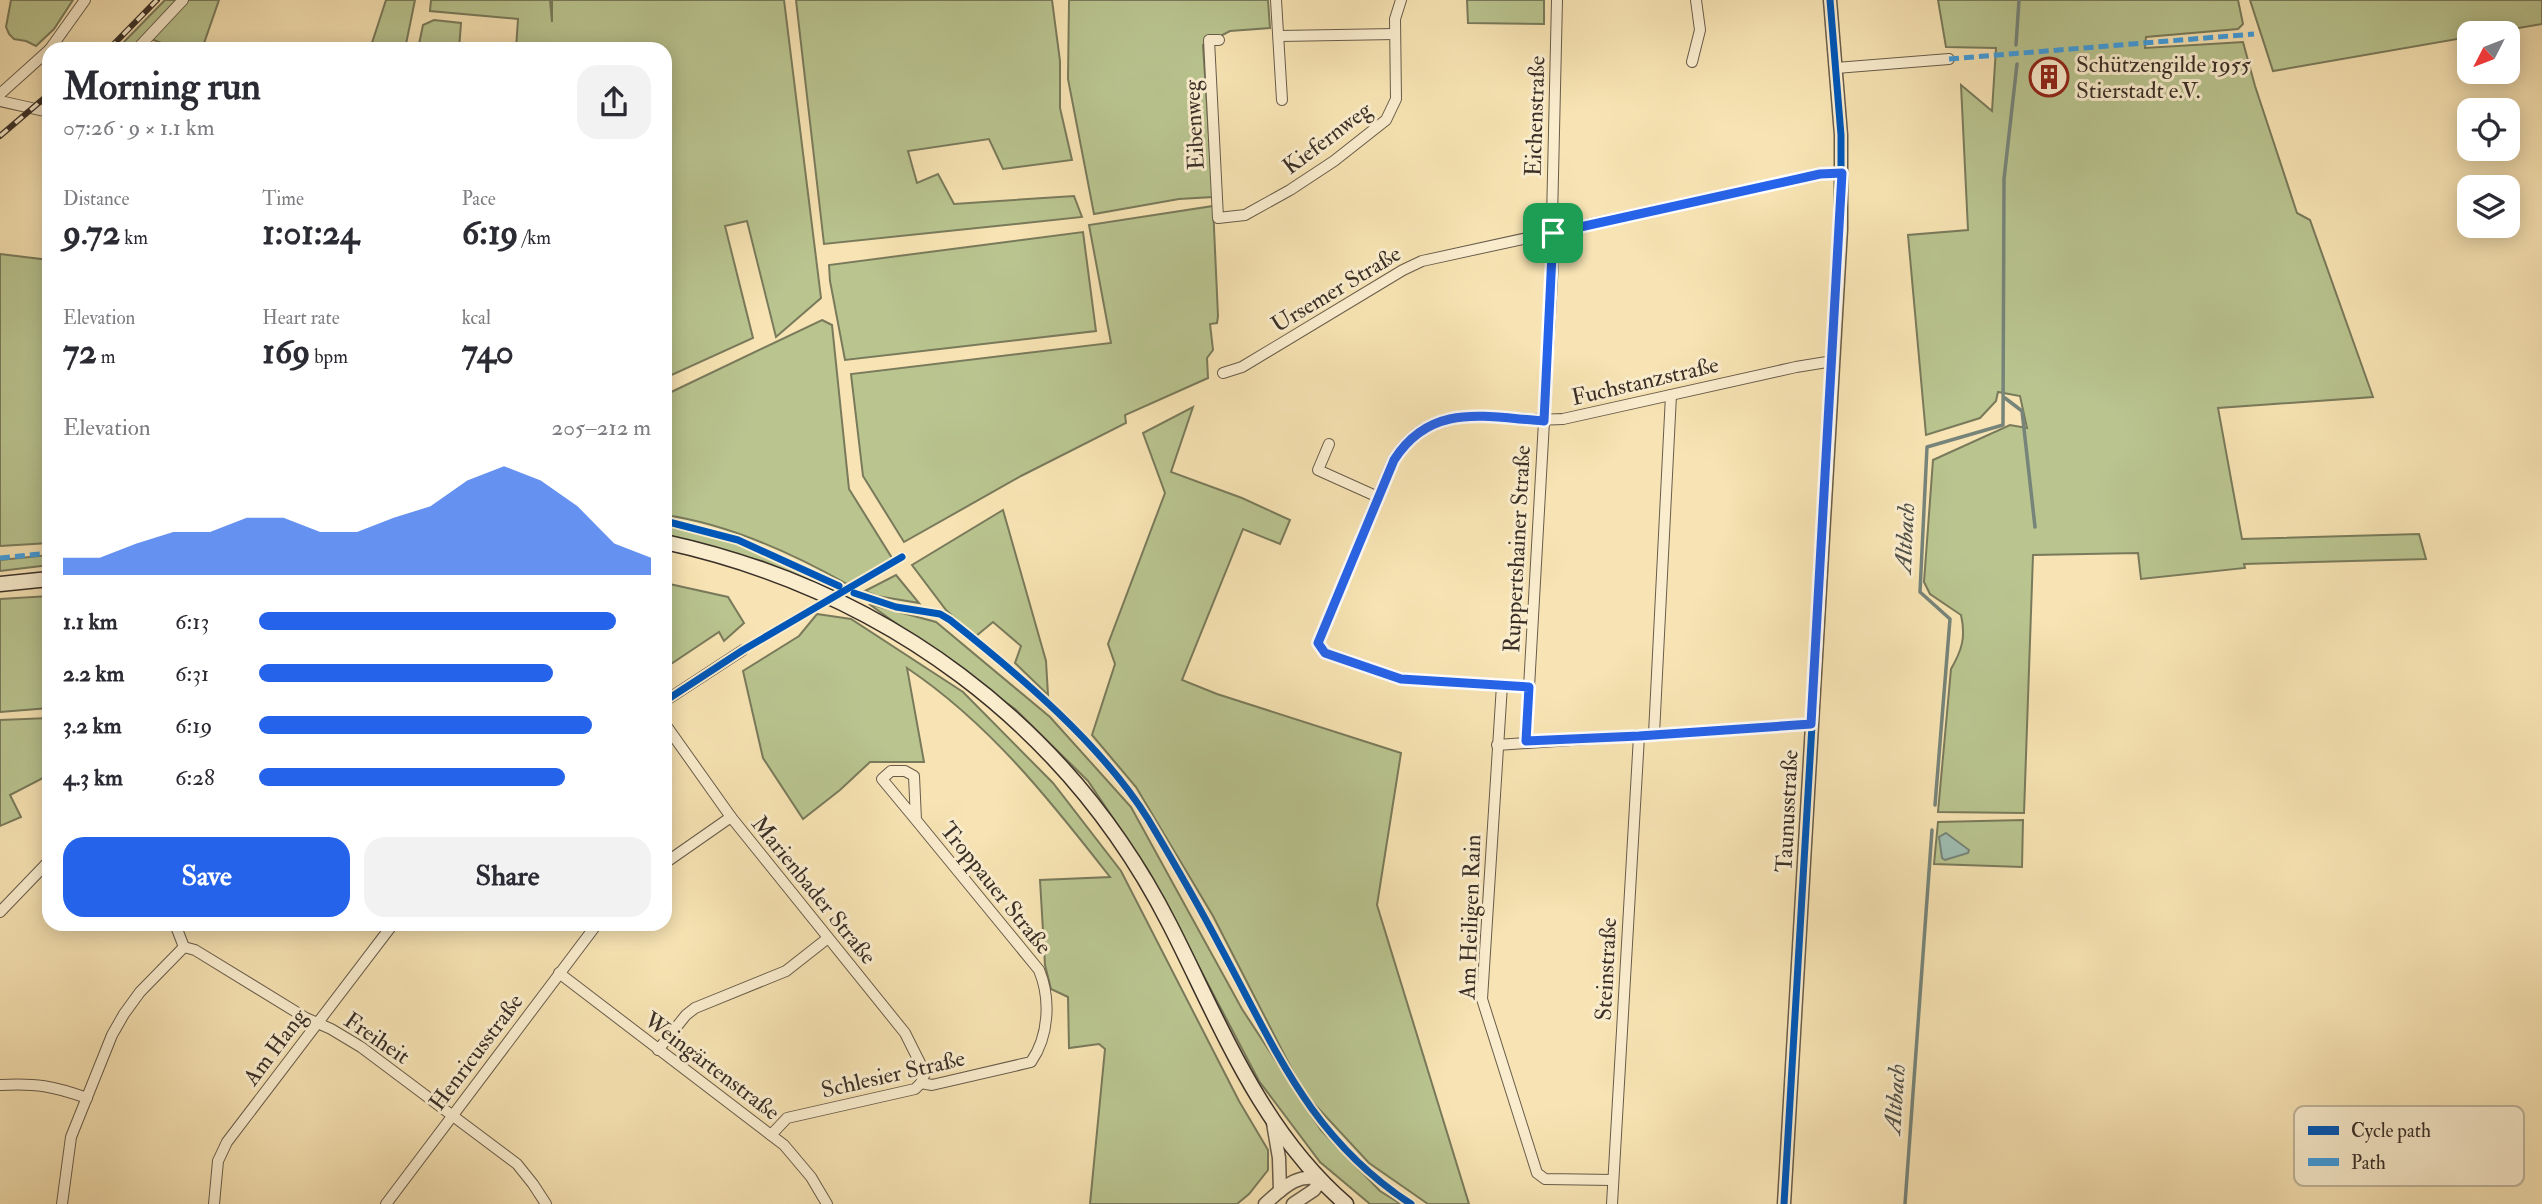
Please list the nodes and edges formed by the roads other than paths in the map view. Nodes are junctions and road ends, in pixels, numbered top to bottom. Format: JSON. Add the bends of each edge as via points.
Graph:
{"nodes":[{"id":1,"x":85,"y":0,"type":"edge"},
{"id":2,"x":183,"y":0,"type":"edge"},
{"id":3,"x":1276,"y":0,"type":"edge"},
{"id":4,"x":1401,"y":0,"type":"edge"},
{"id":5,"x":1557,"y":0,"type":"edge"},
{"id":6,"x":1696,"y":0,"type":"edge"},
{"id":7,"x":1830,"y":0,"type":"edge"},
{"id":8,"x":1395,"y":34,"type":"junction"},
{"id":9,"x":1280,"y":36,"type":"junction"},
{"id":10,"x":1219,"y":40,"type":"dead end"},
{"id":11,"x":56,"y":42,"type":"edge"},
{"id":12,"x":144,"y":42,"type":"edge"},
{"id":13,"x":42,"y":57,"type":"edge"},
{"id":14,"x":1949,"y":59,"type":"dead end"},
{"id":15,"x":1692,"y":62,"type":"dead end"},
{"id":16,"x":1836,"y":68,"type":"junction"},
{"id":17,"x":0,"y":94,"type":"edge"},
{"id":18,"x":1282,"y":100,"type":"dead end"},
{"id":19,"x":0,"y":101,"type":"edge"},
{"id":20,"x":42,"y":111,"type":"edge"},
{"id":21,"x":1842,"y":173,"type":"junction"},
{"id":22,"x":1218,"y":218,"type":"joint"},
{"id":23,"x":1553,"y":233,"type":"junction"},
{"id":24,"x":1833,"y":361,"type":"junction"},
{"id":25,"x":1223,"y":373,"type":"dead end"},
{"id":26,"x":1671,"y":395,"type":"junction"},
{"id":27,"x":1544,"y":421,"type":"junction"},
{"id":28,"x":1329,"y":444,"type":"dead end"},
{"id":29,"x":1378,"y":497,"type":"junction"},
{"id":30,"x":672,"y":544,"type":"edge"},
{"id":31,"x":42,"y":580,"type":"edge"},
{"id":32,"x":0,"y":584,"type":"edge"},
{"id":33,"x":743,"y":650,"type":"dead end"},
{"id":34,"x":1502,"y":685,"type":"junction"},
{"id":35,"x":1529,"y":687,"type":"junction"},
{"id":36,"x":672,"y":696,"type":"edge"},
{"id":37,"x":1811,"y":724,"type":"junction"},
{"id":38,"x":672,"y":734,"type":"edge"},
{"id":39,"x":1654,"y":734,"type":"junction"},
{"id":40,"x":1639,"y":736,"type":"junction"},
{"id":41,"x":1526,"y":741,"type":"junction"},
{"id":42,"x":1497,"y":745,"type":"junction"},
{"id":43,"x":731,"y":817,"type":"junction"},
{"id":44,"x":916,"y":820,"type":"junction"},
{"id":45,"x":672,"y":858,"type":"edge"},
{"id":46,"x":42,"y":868,"type":"edge"},
{"id":47,"x":0,"y":912,"type":"edge"},
{"id":48,"x":178,"y":931,"type":"edge"},
{"id":49,"x":388,"y":931,"type":"edge"},
{"id":50,"x":592,"y":931,"type":"edge"},
{"id":51,"x":828,"y":938,"type":"junction"},
{"id":52,"x":184,"y":947,"type":"junction"},
{"id":53,"x":559,"y":973,"type":"junction"},
{"id":54,"x":317,"y":1023,"type":"junction"},
{"id":55,"x":658,"y":1051,"type":"junction"},
{"id":56,"x":1031,"y":1062,"type":"joint"},
{"id":57,"x":921,"y":1083,"type":"junction"},
{"id":58,"x":0,"y":1085,"type":"edge"},
{"id":59,"x":87,"y":1098,"type":"junction"},
{"id":60,"x":452,"y":1116,"type":"junction"},
{"id":61,"x":1273,"y":1123,"type":"junction"},
{"id":62,"x":771,"y":1135,"type":"junction"},
{"id":63,"x":1321,"y":1180,"type":"junction"},
{"id":64,"x":1613,"y":1180,"type":"junction"},
{"id":65,"x":1280,"y":1191,"type":"junction"},
{"id":66,"x":62,"y":1204,"type":"edge"},
{"id":67,"x":214,"y":1204,"type":"edge"},
{"id":68,"x":386,"y":1204,"type":"edge"},
{"id":69,"x":546,"y":1204,"type":"edge"},
{"id":70,"x":827,"y":1204,"type":"edge"},
{"id":71,"x":1265,"y":1204,"type":"edge"},
{"id":72,"x":1293,"y":1204,"type":"edge"},
{"id":73,"x":1346,"y":1204,"type":"edge"},
{"id":74,"x":1612,"y":1204,"type":"edge"},
{"id":75,"x":1784,"y":1204,"type":"edge"}],
"edges":[{"from":1,"to":11,"type":"street"},
{"from":2,"to":12,"type":"street"},
{"from":3,"to":9,"type":"street"},
{"from":4,"to":8,"type":"street","name":"Kiefernweg"},
{"from":5,"to":23,"type":"street","name":"Eichenstraße"},
{"from":6,"to":15,"type":"street","via":[[1700,30]]},
{"from":7,"to":16,"type":"street","name":"Taunusstraße"},
{"from":8,"to":9,"type":"street"},
{"from":8,"to":22,"type":"street","name":"Kiefernweg","via":[[1398,89],[1386,120],[1290,190],[1245,215]]},
{"from":9,"to":18,"type":"street"},
{"from":10,"to":22,"type":"street","name":"Eibenweg","via":[[1209,40]]},
{"from":13,"to":17,"type":"street"},
{"from":14,"to":16,"type":"street"},
{"from":16,"to":21,"type":"street","name":"Taunusstraße"},
{"from":19,"to":20,"type":"street"},
{"from":21,"to":23,"type":"street","name":"Ursemer Straße"},
{"from":21,"to":24,"type":"street","name":"Taunusstraße"},
{"from":23,"to":25,"type":"street","name":"Ursemer Straße","via":[[1411,265],[1242,367]]},
{"from":23,"to":27,"type":"street","name":"Ruppertshainer Straße"},
{"from":24,"to":26,"type":"street","name":"Fuchstanzstraße"},
{"from":24,"to":37,"type":"street","name":"Taunusstraße"},
{"from":26,"to":27,"type":"street","name":"Fuchstanzstraße"},
{"from":26,"to":39,"type":"street"},
{"from":27,"to":29,"type":"street","name":"Fuchstanzstraße","via":[[1455,416],[1439,420],[1401,448]]},
{"from":27,"to":35,"type":"street","name":"Ruppertshainer Straße"},
{"from":28,"to":29,"type":"street","via":[[1318,470]]},
{"from":29,"to":34,"type":"street","name":"Fuchstanzstraße","via":[[1318,643],[1325,653],[1401,679]]},
{"from":30,"to":61,"type":"main road","via":[[746,563],[826,594],[899,632],[963,676],[1030,734],[1076,783],[1153,893]]},
{"from":31,"to":32,"type":"main road"},
{"from":33,"to":36,"type":"street"},
{"from":34,"to":35,"type":"street","name":"Fuchstanzstraße"},
{"from":34,"to":42,"type":"street","name":"Ruppertshainer Straße"},
{"from":35,"to":41,"type":"street","name":"Ruppertshainer Straße"},
{"from":37,"to":39,"type":"street"},
{"from":37,"to":75,"type":"street","name":"Taunusstraße"},
{"from":38,"to":43,"type":"street","name":"Marienbader Straße"},
{"from":39,"to":40,"type":"street"},
{"from":40,"to":41,"type":"street"},
{"from":40,"to":64,"type":"street","name":"Steinstraße"},
{"from":41,"to":42,"type":"street"},
{"from":42,"to":64,"type":"street","name":"Am Heiligen Rain","via":[[1483,1004],[1537,1173],[1545,1179]]},
{"from":43,"to":45,"type":"street"},
{"from":43,"to":51,"type":"street","name":"Marienbader Straße"},
{"from":44,"to":44,"type":"street","name":"Troppauer Straße","via":[[914,776],[891,771],[881,779]]},
{"from":44,"to":56,"type":"street","name":"Troppauer Straße","via":[[1039,970],[1047,995],[1040,1048]]},
{"from":46,"to":47,"type":"street"},
{"from":48,"to":52,"type":"street"},
{"from":49,"to":54,"type":"street","name":"Am Hang"},
{"from":50,"to":53,"type":"street","name":"Henricusstraße"},
{"from":51,"to":55,"type":"street","via":[[786,971],[695,1008]]},
{"from":51,"to":57,"type":"street","name":"Marienbader Straße","via":[[905,1033],[925,1073]]},
{"from":52,"to":54,"type":"street","name":"Freiheit"},
{"from":52,"to":59,"type":"street","via":[[124,1014]]},
{"from":53,"to":55,"type":"street","name":"Weingärtenstraße"},
{"from":53,"to":60,"type":"street","name":"Henricusstraße"},
{"from":54,"to":60,"type":"street","name":"Freiheit","via":[[361,1047]]},
{"from":54,"to":67,"type":"street","name":"Am Hang","via":[[227,1142],[218,1161]]},
{"from":55,"to":62,"type":"street","name":"Weingärtenstraße"},
{"from":56,"to":57,"type":"street","name":"Schlesier Straße","via":[[932,1085]]},
{"from":57,"to":62,"type":"street","name":"Schlesier Straße","via":[[787,1118]]},
{"from":58,"to":59,"type":"street","via":[[32,1083]]},
{"from":59,"to":66,"type":"street","via":[[68,1147]]},
{"from":60,"to":68,"type":"street","name":"Henricusstraße"},
{"from":60,"to":69,"type":"street","name":"Freiheit","via":[[517,1164]]},
{"from":61,"to":63,"type":"main road"},
{"from":61,"to":65,"type":"street"},
{"from":62,"to":70,"type":"street","name":"Weingärtenstraße","via":[[811,1177]]},
{"from":63,"to":65,"type":"street","via":[[1305,1177]]},
{"from":63,"to":72,"type":"street"},
{"from":63,"to":73,"type":"main road"},
{"from":64,"to":74,"type":"street","name":"Steinstraße"},
{"from":65,"to":71,"type":"street"}]}
